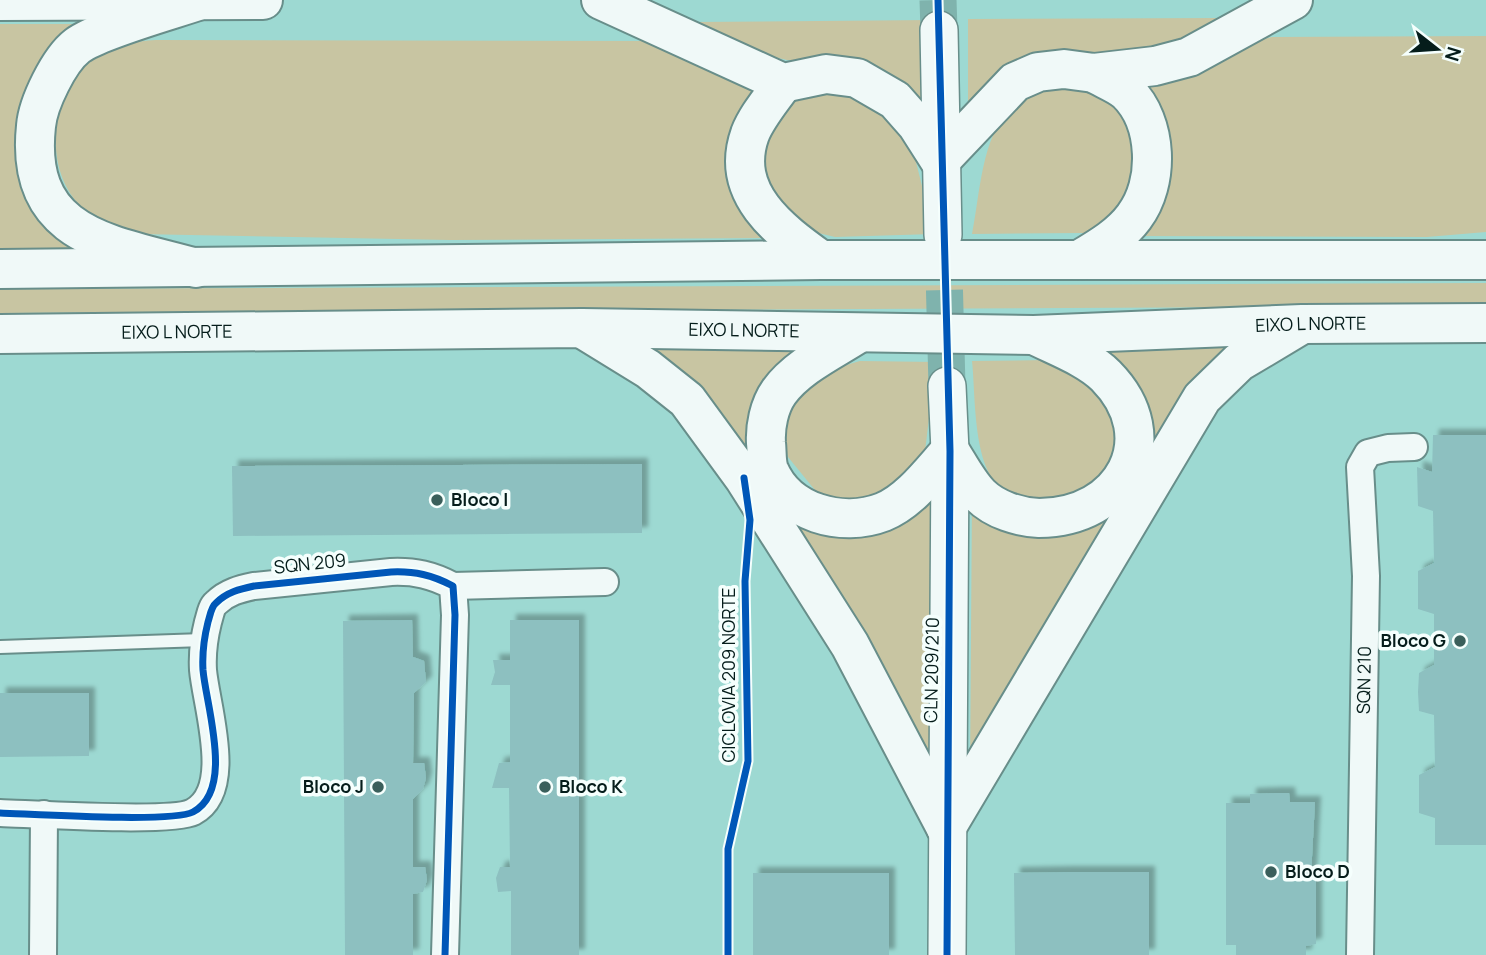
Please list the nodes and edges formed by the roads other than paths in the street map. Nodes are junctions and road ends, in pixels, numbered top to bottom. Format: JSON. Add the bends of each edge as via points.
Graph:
{"nodes":[{"id":1,"x":201,"y":0,"type":"edge"},
{"id":2,"x":263,"y":0,"type":"edge"},
{"id":3,"x":601,"y":0,"type":"edge"},
{"id":4,"x":1293,"y":0,"type":"edge"},
{"id":5,"x":0,"y":1,"type":"edge"},
{"id":6,"x":939,"y":30,"type":"tunnel mouth"},
{"id":7,"x":1094,"y":73,"type":"junction"},
{"id":8,"x":783,"y":83,"type":"junction"},
{"id":9,"x":940,"y":161,"type":"junction"},
{"id":10,"x":943,"y":234,"type":"tunnel mouth"},
{"id":11,"x":821,"y":260,"type":"junction"},
{"id":12,"x":1079,"y":260,"type":"junction"},
{"id":13,"x":1486,"y":260,"type":"edge"},
{"id":14,"x":196,"y":268,"type":"junction"},
{"id":15,"x":0,"y":269,"type":"edge"},
{"id":16,"x":1486,"y":323,"type":"edge"},
{"id":17,"x":1302,"y":324,"type":"junction"},
{"id":18,"x":582,"y":328,"type":"junction"},
{"id":19,"x":0,"y":334,"type":"edge"},
{"id":20,"x":856,"y":335,"type":"junction"},
{"id":21,"x":1034,"y":335,"type":"junction"},
{"id":22,"x":947,"y":386,"type":"tunnel mouth"},
{"id":23,"x":1414,"y":447,"type":"dead end"},
{"id":24,"x":950,"y":451,"type":"junction"},
{"id":25,"x":605,"y":582,"type":"dead end"},
{"id":26,"x":453,"y":586,"type":"junction"},
{"id":27,"x":203,"y":640,"type":"junction"},
{"id":28,"x":0,"y":647,"type":"edge"},
{"id":29,"x":0,"y":813,"type":"edge"},
{"id":30,"x":44,"y":814,"type":"junction"},
{"id":31,"x":946,"y":828,"type":"junction"},
{"id":32,"x":43,"y":955,"type":"edge"},
{"id":33,"x":444,"y":955,"type":"edge"},
{"id":34,"x":947,"y":955,"type":"edge"},
{"id":35,"x":1360,"y":955,"type":"edge"}],
"edges":[{"from":1,"to":2,"type":"main road"},
{"from":1,"to":5,"type":"main road"},
{"from":1,"to":14,"type":"main road","via":[[76,46],[53,77],[37,118],[33,151],[45,199],[66,222],[101,241]]},
{"from":3,"to":8,"type":"main road"},
{"from":4,"to":7,"type":"main road","via":[[1189,57]]},
{"from":6,"to":9,"type":"street"},
{"from":7,"to":9,"type":"main road","via":[[1064,69],[1038,72],[1015,82]]},
{"from":7,"to":12,"type":"main road","via":[[1126,92],[1146,120],[1151,182],[1135,216],[1114,238]]},
{"from":8,"to":9,"type":"main road","via":[[826,74],[857,78],[895,100]]},
{"from":8,"to":11,"type":"main road","via":[[751,134],[745,162],[751,195],[780,231]]},
{"from":9,"to":10,"type":"street"},
{"from":11,"to":12,"type":"main road"},
{"from":11,"to":14,"type":"main road"},
{"from":12,"to":13,"type":"main road"},
{"from":14,"to":15,"type":"main road"},
{"from":16,"to":17,"type":"main road","name":"EIXO L NORTE"},
{"from":17,"to":21,"type":"main road","name":"EIXO L NORTE"},
{"from":17,"to":31,"type":"main road","via":[[1239,362],[1202,398]]},
{"from":18,"to":19,"type":"main road","name":"EIXO L NORTE"},
{"from":18,"to":20,"type":"main road","name":"EIXO L NORTE"},
{"from":18,"to":31,"type":"main road","via":[[648,369],[687,400],[744,478],[849,645]]},
{"from":20,"to":21,"type":"main road","name":"EIXO L NORTE"},
{"from":20,"to":24,"type":"main road","via":[[779,392],[765,434],[768,468],[779,486],[813,512],[853,519],[884,511],[914,490]]},
{"from":21,"to":24,"type":"main road","via":[[1105,375],[1126,404],[1133,429],[1132,457],[1110,496],[1089,510],[1063,518],[1009,513],[981,496]]},
{"from":22,"to":24,"type":"street","name":"CLN 209/210"},
{"from":23,"to":35,"type":"street","name":"SQN 210","via":[[1368,453],[1360,467],[1366,576]]},
{"from":24,"to":31,"type":"street","name":"CLN 209/210"},
{"from":25,"to":26,"type":"street"},
{"from":26,"to":27,"type":"street","name":"SQN 209","via":[[412,571],[254,586],[233,591],[214,604]]},
{"from":26,"to":33,"type":"street"},
{"from":27,"to":28,"type":"lane"},
{"from":27,"to":30,"type":"street","name":"SQN 209","via":[[216,760],[214,782],[205,800],[194,812],[183,815]]},
{"from":29,"to":30,"type":"street","name":"SQN 209"},
{"from":30,"to":32,"type":"street"},
{"from":31,"to":34,"type":"street","name":"CLN 209/210"}]}
